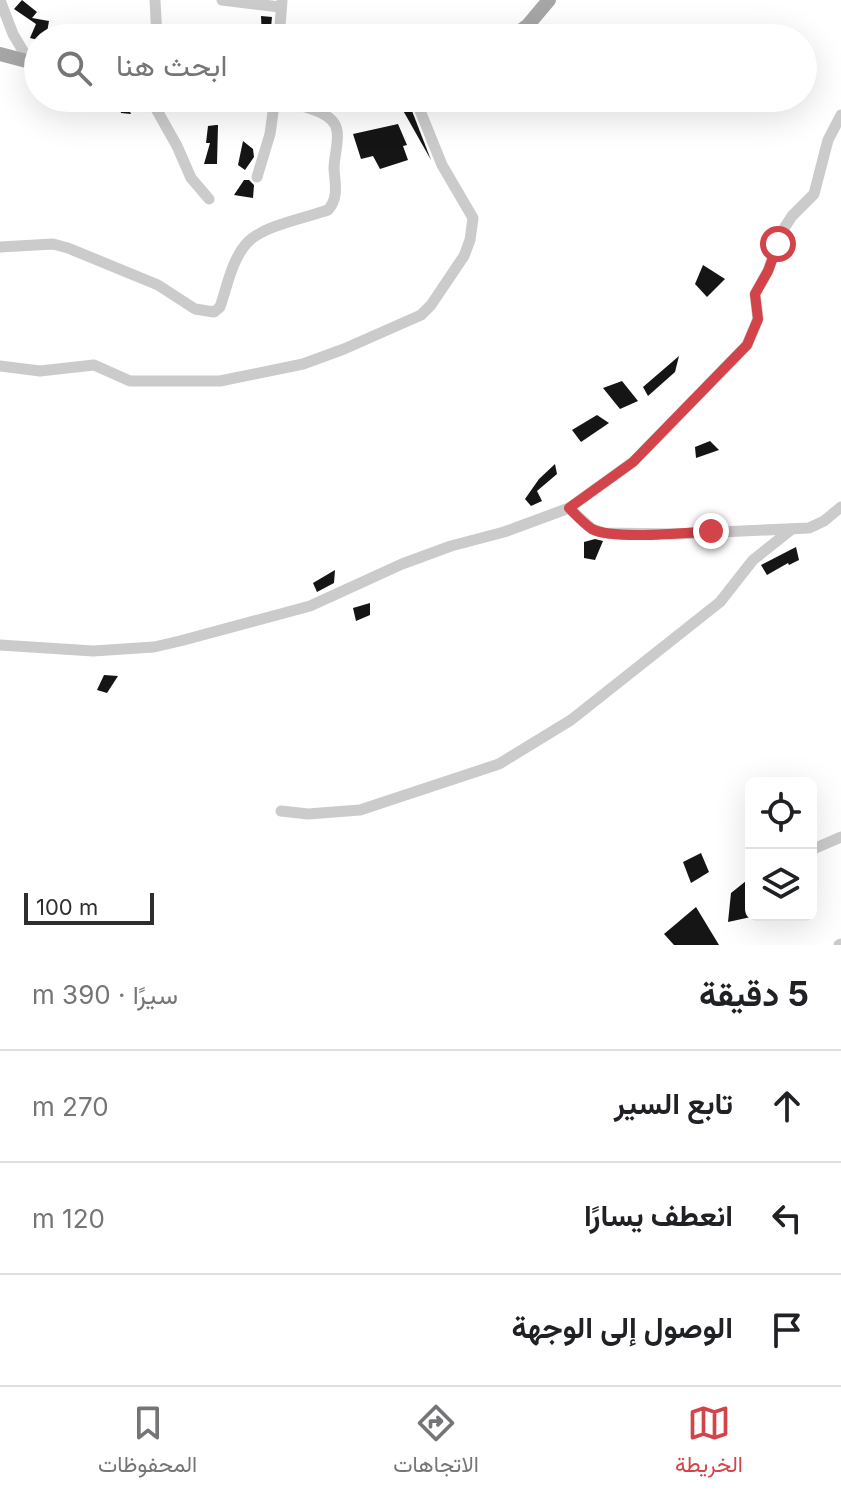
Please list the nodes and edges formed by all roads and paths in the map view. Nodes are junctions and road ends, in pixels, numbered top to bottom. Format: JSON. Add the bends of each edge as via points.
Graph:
{"nodes":[{"id":1,"x":0,"y":0,"type":"edge"},
{"id":2,"x":225,"y":0,"type":"edge"},
{"id":3,"x":549,"y":0,"type":"edge"},
{"id":4,"x":159,"y":1,"type":"edge"},
{"id":5,"x":281,"y":4,"type":"edge"},
{"id":6,"x":158,"y":24,"type":"edge"},
{"id":7,"x":280,"y":24,"type":"edge"},
{"id":8,"x":529,"y":24,"type":"edge"},
{"id":9,"x":24,"y":50,"type":"edge"},
{"id":10,"x":0,"y":54,"type":"edge"},
{"id":11,"x":24,"y":61,"type":"edge"},
{"id":12,"x":158,"y":112,"type":"edge"},
{"id":13,"x":273,"y":112,"type":"edge"},
{"id":14,"x":319,"y":112,"type":"edge"},
{"id":15,"x":421,"y":112,"type":"edge"},
{"id":16,"x":841,"y":115,"type":"edge"},
{"id":17,"x":257,"y":177,"type":"dead end"},
{"id":18,"x":209,"y":199,"type":"dead end"},
{"id":19,"x":0,"y":247,"type":"edge"},
{"id":20,"x":0,"y":366,"type":"edge"},
{"id":21,"x":841,"y":507,"type":"edge"},
{"id":22,"x":569,"y":508,"type":"junction"},
{"id":23,"x":792,"y":529,"type":"junction"},
{"id":24,"x":0,"y":645,"type":"edge"},
{"id":25,"x":281,"y":811,"type":"dead end"},
{"id":26,"x":841,"y":837,"type":"edge"},
{"id":27,"x":813,"y":849,"type":"edge"}],
"edges":[{"from":1,"to":9,"type":"street"},
{"from":2,"to":5,"type":"street"},
{"from":3,"to":8,"type":"main road"},
{"from":4,"to":6,"type":"street"},
{"from":5,"to":7,"type":"street"},
{"from":10,"to":11,"type":"main road"},
{"from":12,"to":18,"type":"street","via":[[191,178]]},
{"from":13,"to":17,"type":"street"},
{"from":14,"to":19,"type":"street","via":[[335,124],[338,136],[333,204],[248,241],[214,312],[195,309],[158,285],[68,248]]},
{"from":15,"to":20,"type":"street","via":[[442,165],[473,218],[464,256],[421,315],[303,364],[220,381],[130,381],[94,365],[40,371]]},
{"from":16,"to":22,"type":"street","via":[[828,140],[814,194],[781,233],[755,294],[758,319],[747,345],[633,462]]},
{"from":21,"to":23,"type":"street","via":[[816,525]]},
{"from":22,"to":23,"type":"street","via":[[604,533]]},
{"from":22,"to":24,"type":"street","via":[[402,564],[310,606],[180,641],[93,651]]},
{"from":23,"to":25,"type":"street","via":[[753,560],[720,602],[571,720],[499,764],[360,810]]},
{"from":26,"to":27,"type":"street"}]}
